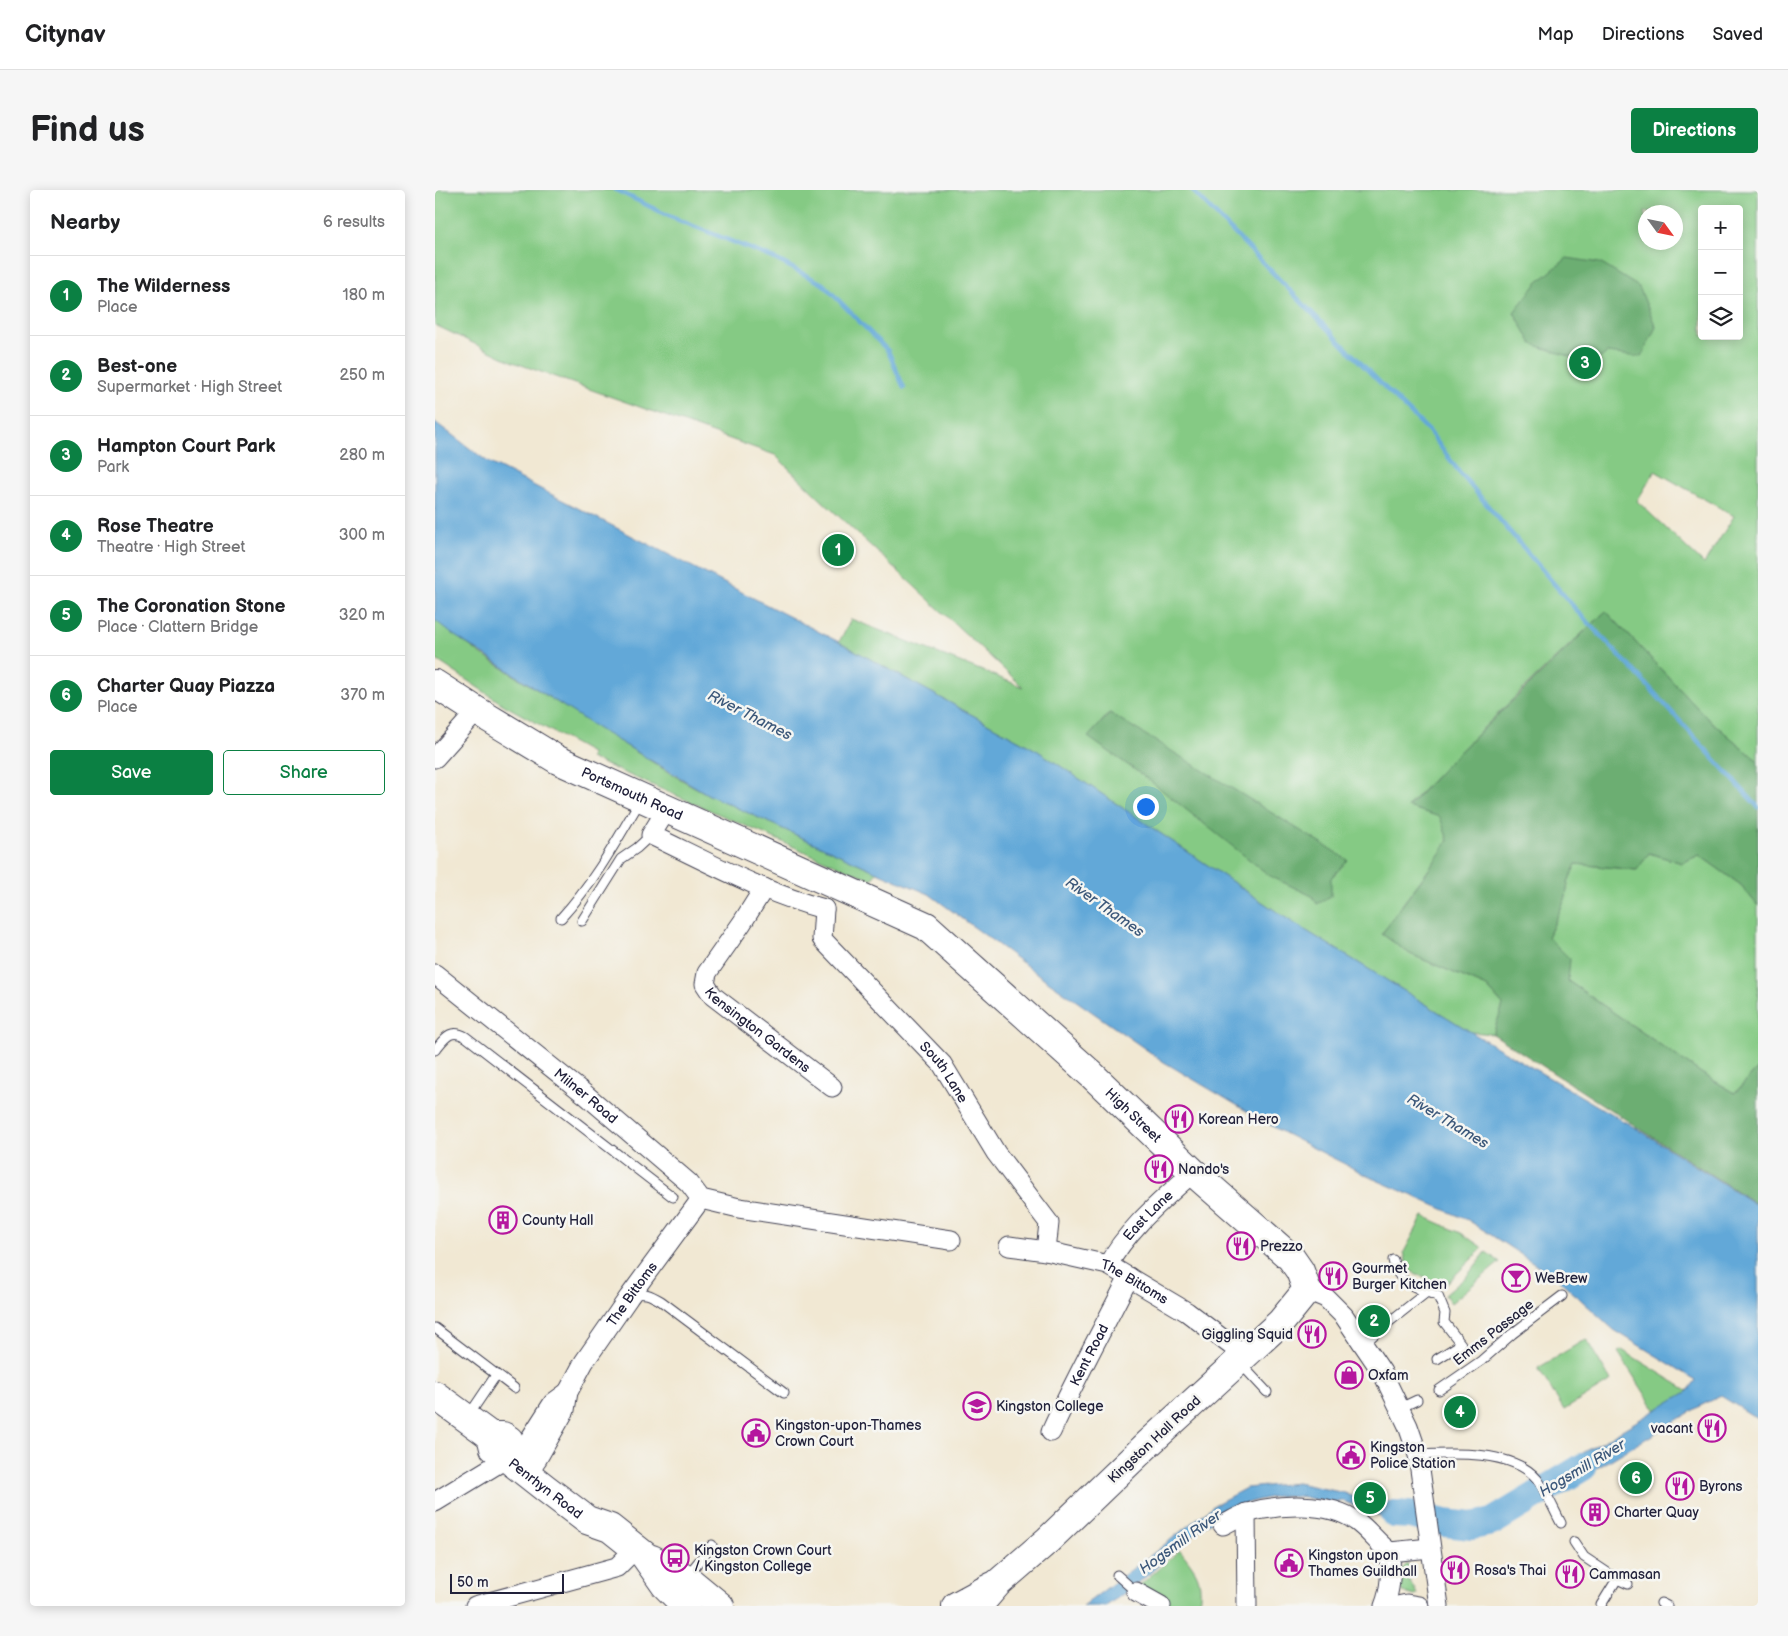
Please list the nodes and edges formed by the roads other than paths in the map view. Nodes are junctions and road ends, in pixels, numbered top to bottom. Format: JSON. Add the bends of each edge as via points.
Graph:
{"nodes":[{"id":1,"x":435,"y":684,"type":"edge"},
{"id":2,"x":477,"y":711,"type":"junction"},
{"id":3,"x":435,"y":758,"type":"edge"},
{"id":4,"x":642,"y":798,"type":"junction"},
{"id":5,"x":667,"y":809,"type":"junction"},
{"id":6,"x":651,"y":835,"type":"junction"},
{"id":7,"x":764,"y":888,"type":"junction"},
{"id":8,"x":832,"y":899,"type":"junction"},
{"id":9,"x":561,"y":918,"type":"dead end"},
{"id":10,"x":582,"y":921,"type":"dead end"},
{"id":11,"x":435,"y":974,"type":"edge"},
{"id":12,"x":435,"y":1050,"type":"edge"},
{"id":13,"x":833,"y":1086,"type":"dead end"},
{"id":14,"x":1193,"y":1172,"type":"junction"},
{"id":15,"x":673,"y":1198,"type":"dead end"},
{"id":16,"x":701,"y":1199,"type":"junction"},
{"id":17,"x":951,"y":1240,"type":"dead end"},
{"id":18,"x":1009,"y":1246,"type":"dead end"},
{"id":19,"x":1046,"y":1251,"type":"junction"},
{"id":20,"x":1393,"y":1260,"type":"dead end"},
{"id":21,"x":1108,"y":1265,"type":"junction"},
{"id":22,"x":1129,"y":1277,"type":"junction"},
{"id":23,"x":1307,"y":1290,"type":"junction"},
{"id":24,"x":1427,"y":1292,"type":"junction"},
{"id":25,"x":629,"y":1296,"type":"junction"},
{"id":26,"x":1563,"y":1296,"type":"dead end"},
{"id":27,"x":435,"y":1328,"type":"edge"},
{"id":28,"x":1365,"y":1344,"type":"junction"},
{"id":29,"x":1241,"y":1358,"type":"junction"},
{"id":30,"x":1437,"y":1359,"type":"dead end"},
{"id":31,"x":496,"y":1376,"type":"junction"},
{"id":32,"x":514,"y":1388,"type":"dead end"},
{"id":33,"x":1439,"y":1390,"type":"dead end"},
{"id":34,"x":1267,"y":1392,"type":"dead end"},
{"id":35,"x":784,"y":1393,"type":"dead end"},
{"id":36,"x":435,"y":1395,"type":"edge"},
{"id":37,"x":1417,"y":1400,"type":"dead end"},
{"id":38,"x":1400,"y":1408,"type":"junction"},
{"id":39,"x":467,"y":1418,"type":"junction"},
{"id":40,"x":1051,"y":1432,"type":"dead end"},
{"id":41,"x":516,"y":1455,"type":"junction"},
{"id":42,"x":1418,"y":1455,"type":"junction"},
{"id":43,"x":435,"y":1502,"type":"edge"},
{"id":44,"x":1246,"y":1513,"type":"junction"},
{"id":45,"x":1561,"y":1524,"type":"dead end"},
{"id":46,"x":1223,"y":1525,"type":"dead end"},
{"id":47,"x":1429,"y":1542,"type":"junction"},
{"id":48,"x":1574,"y":1542,"type":"dead end"},
{"id":49,"x":712,"y":1546,"type":"dead end"},
{"id":50,"x":640,"y":1552,"type":"junction"},
{"id":51,"x":1389,"y":1552,"type":"junction"},
{"id":52,"x":1118,"y":1576,"type":"dead end"},
{"id":53,"x":686,"y":1578,"type":"junction"},
{"id":54,"x":1617,"y":1579,"type":"junction"},
{"id":55,"x":997,"y":1584,"type":"junction"},
{"id":56,"x":1628,"y":1584,"type":"dead end"},
{"id":57,"x":1136,"y":1592,"type":"joint"},
{"id":58,"x":482,"y":1605,"type":"edge"},
{"id":59,"x":1430,"y":1605,"type":"edge"},
{"id":60,"x":1601,"y":1605,"type":"edge"},
{"id":61,"x":686,"y":1606,"type":"edge"},
{"id":62,"x":720,"y":1606,"type":"edge"},
{"id":63,"x":956,"y":1606,"type":"edge"},
{"id":64,"x":979,"y":1606,"type":"edge"},
{"id":65,"x":1161,"y":1606,"type":"edge"},
{"id":66,"x":1247,"y":1606,"type":"edge"},
{"id":67,"x":1393,"y":1606,"type":"edge"}],
"edges":[{"from":1,"to":2,"type":"main road","name":"Portsmouth Road"},
{"from":2,"to":3,"type":"street"},
{"from":2,"to":4,"type":"main road","name":"Portsmouth Road","via":[[558,760]]},
{"from":4,"to":5,"type":"main road","name":"Portsmouth Road"},
{"from":4,"to":9,"type":"lane","via":[[594,877]]},
{"from":5,"to":6,"type":"street"},
{"from":5,"to":8,"type":"main road","name":"Portsmouth Road"},
{"from":6,"to":7,"type":"street"},
{"from":6,"to":10,"type":"lane","via":[[621,859]]},
{"from":7,"to":8,"type":"street","via":[[804,904]]},
{"from":7,"to":13,"type":"street","name":"Kensington Gardens","via":[[707,973],[705,984],[713,996]]},
{"from":8,"to":14,"type":"main road","name":"High Street","via":[[929,928],[1092,1075]]},
{"from":8,"to":19,"type":"street","name":"South Lane","via":[[822,939],[942,1064],[996,1153],[1049,1223]]},
{"from":11,"to":16,"type":"street","name":"Milner Road","via":[[660,1158],[689,1183]]},
{"from":12,"to":15,"type":"lane","via":[[446,1036],[458,1033],[466,1037]]},
{"from":14,"to":21,"type":"street","name":"East Lane","via":[[1117,1249]]},
{"from":14,"to":23,"type":"main road","name":"High Street","via":[[1291,1258]]},
{"from":16,"to":17,"type":"street","via":[[739,1208]]},
{"from":16,"to":25,"type":"street","name":"The Bittoms"},
{"from":18,"to":19,"type":"street","name":"The Bittoms"},
{"from":19,"to":21,"type":"street","name":"The Bittoms"},
{"from":20,"to":24,"type":"lane","via":[[1406,1283]]},
{"from":21,"to":22,"type":"street","name":"The Bittoms"},
{"from":22,"to":29,"type":"street","name":"The Bittoms","via":[[1187,1312]]},
{"from":22,"to":40,"type":"street","name":"Kent Road"},
{"from":23,"to":28,"type":"street","via":[[1326,1298],[1336,1307]]},
{"from":23,"to":29,"type":"main road","name":"Kingston Hall Road","via":[[1281,1322]]},
{"from":24,"to":28,"type":"lane"},
{"from":24,"to":30,"type":"lane","via":[[1438,1296],[1445,1313],[1444,1322],[1461,1344]]},
{"from":25,"to":35,"type":"lane","via":[[639,1293],[656,1298]]},
{"from":25,"to":41,"type":"street","name":"The Bittoms","via":[[584,1362],[568,1392],[553,1403]]},
{"from":26,"to":33,"type":"lane","name":"Emms Passage"},
{"from":27,"to":31,"type":"lane"},
{"from":28,"to":38,"type":"street"},
{"from":29,"to":34,"type":"lane"},
{"from":29,"to":55,"type":"main road","name":"Kingston Hall Road"},
{"from":31,"to":32,"type":"lane"},
{"from":31,"to":39,"type":"lane"},
{"from":36,"to":39,"type":"main road","name":"Penrhyn Road"},
{"from":37,"to":38,"type":"lane"},
{"from":38,"to":42,"type":"street"},
{"from":39,"to":41,"type":"main road","name":"Penrhyn Road"},
{"from":41,"to":43,"type":"street"},
{"from":41,"to":50,"type":"main road","name":"Penrhyn Road","via":[[599,1506],[611,1528]]},
{"from":42,"to":45,"type":"lane","via":[[1446,1453],[1498,1458],[1521,1466],[1536,1479]]},
{"from":42,"to":47,"type":"street"},
{"from":44,"to":46,"type":"street"},
{"from":44,"to":51,"type":"street","via":[[1313,1506],[1334,1510],[1355,1520]]},
{"from":44,"to":66,"type":"street"},
{"from":47,"to":51,"type":"street"},
{"from":47,"to":59,"type":"street"},
{"from":48,"to":54,"type":"lane","via":[[1584,1557]]},
{"from":49,"to":53,"type":"lane"},
{"from":50,"to":53,"type":"main road","name":"Penrhyn Road"},
{"from":50,"to":58,"type":"street","via":[[617,1567]]},
{"from":50,"to":61,"type":"main road","name":"Penrhyn Road"},
{"from":51,"to":67,"type":"street","via":[[1389,1594]]},
{"from":52,"to":57,"type":"lane"},
{"from":53,"to":62,"type":"main road","name":"Penrhyn Road"},
{"from":54,"to":56,"type":"lane"},
{"from":54,"to":60,"type":"lane"},
{"from":55,"to":63,"type":"main road","name":"Kingston Hall Road"},
{"from":55,"to":64,"type":"main road","name":"Kingston Hall Road"},
{"from":57,"to":65,"type":"street"},
{"from":59,"to":67,"type":"street"}]}
